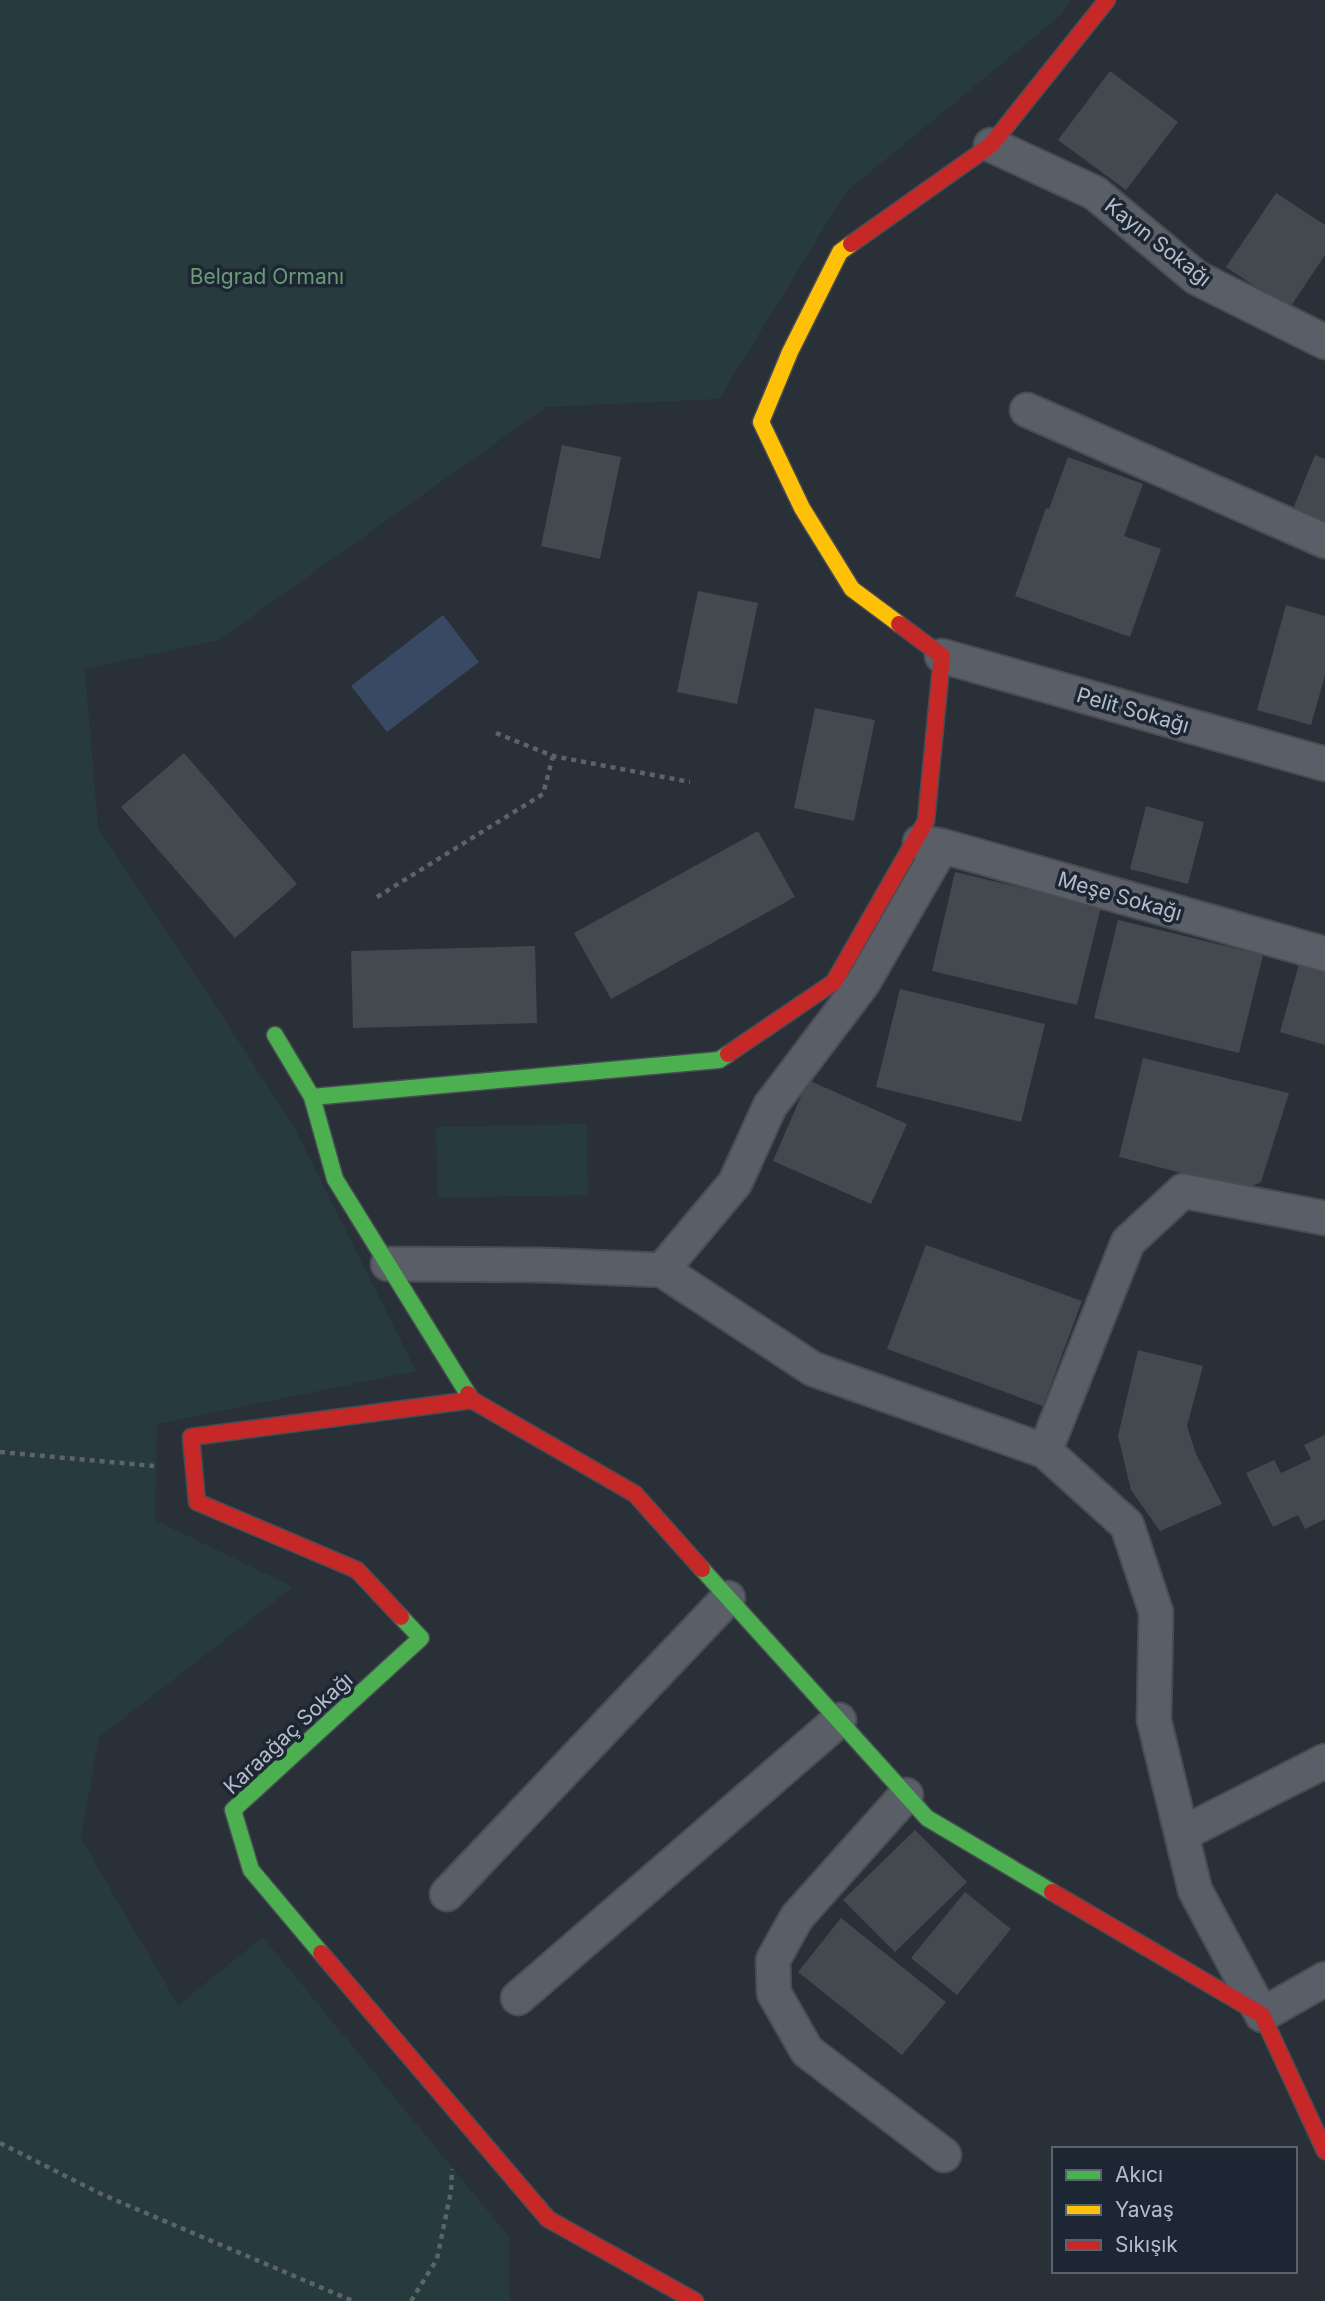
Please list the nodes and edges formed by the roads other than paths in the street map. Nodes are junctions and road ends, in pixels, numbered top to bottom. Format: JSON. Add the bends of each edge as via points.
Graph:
{"nodes":[{"id":1,"x":1107,"y":0,"type":"edge"},
{"id":2,"x":991,"y":145,"type":"junction"},
{"id":3,"x":1325,"y":342,"type":"edge"},
{"id":4,"x":1027,"y":410,"type":"dead end"},
{"id":5,"x":1325,"y":541,"type":"edge"},
{"id":6,"x":942,"y":656,"type":"junction"},
{"id":7,"x":1325,"y":764,"type":"edge"},
{"id":8,"x":928,"y":844,"type":"junction"},
{"id":9,"x":1325,"y":954,"type":"edge"},
{"id":10,"x":275,"y":1035,"type":"dead end"},
{"id":11,"x":312,"y":1097,"type":"junction"},
{"id":12,"x":1325,"y":1218,"type":"edge"},
{"id":13,"x":388,"y":1264,"type":"junction"},
{"id":14,"x":662,"y":1270,"type":"junction"},
{"id":15,"x":472,"y":1400,"type":"junction"},
{"id":16,"x":1045,"y":1451,"type":"junction"},
{"id":17,"x":728,"y":1598,"type":"junction"},
{"id":18,"x":839,"y":1720,"type":"junction"},
{"id":19,"x":1325,"y":1761,"type":"edge"},
{"id":20,"x":906,"y":1795,"type":"junction"},
{"id":21,"x":1181,"y":1834,"type":"junction"},
{"id":22,"x":447,"y":1894,"type":"dead end"},
{"id":23,"x":1325,"y":1979,"type":"edge"},
{"id":24,"x":518,"y":1998,"type":"dead end"},
{"id":25,"x":1262,"y":2015,"type":"junction"},
{"id":26,"x":1325,"y":2151,"type":"edge"},
{"id":27,"x":944,"y":2155,"type":"dead end"},
{"id":28,"x":695,"y":2301,"type":"edge"}],
"edges":[{"from":1,"to":2,"type":"street"},
{"from":2,"to":3,"type":"street","name":"Kayın Sokağı","via":[[1095,193],[1197,278]]},
{"from":2,"to":6,"type":"street","via":[[840,252],[761,422],[802,508],[852,589]]},
{"from":4,"to":5,"type":"street"},
{"from":6,"to":7,"type":"street","name":"Pelit Sokağı"},
{"from":6,"to":8,"type":"street","via":[[926,821]]},
{"from":8,"to":9,"type":"street","name":"Meşe Sokağı"},
{"from":8,"to":11,"type":"street","via":[[834,982],[719,1060]]},
{"from":8,"to":14,"type":"street","via":[[863,983],[770,1106],[736,1183]]},
{"from":10,"to":11,"type":"street"},
{"from":11,"to":13,"type":"street","via":[[335,1180]]},
{"from":12,"to":16,"type":"street","via":[[1183,1191],[1128,1242]]},
{"from":13,"to":14,"type":"street"},
{"from":13,"to":15,"type":"street"},
{"from":14,"to":16,"type":"street","via":[[813,1369]]},
{"from":15,"to":17,"type":"street","via":[[635,1494]]},
{"from":15,"to":28,"type":"street","name":"Karaağaç Sokağı","via":[[191,1437],[197,1502],[357,1570],[421,1638],[233,1810],[251,1870],[548,2218]]},
{"from":16,"to":21,"type":"street","via":[[1127,1525],[1156,1612],[1154,1720]]},
{"from":17,"to":18,"type":"street"},
{"from":17,"to":22,"type":"street"},
{"from":18,"to":20,"type":"street"},
{"from":18,"to":24,"type":"street"},
{"from":19,"to":21,"type":"street"},
{"from":20,"to":25,"type":"street","via":[[927,1818]]},
{"from":20,"to":27,"type":"street","via":[[797,1917],[773,1960],[774,1993],[807,2051]]},
{"from":21,"to":25,"type":"street","via":[[1195,1891]]},
{"from":23,"to":25,"type":"street"},
{"from":25,"to":26,"type":"street"}]}
